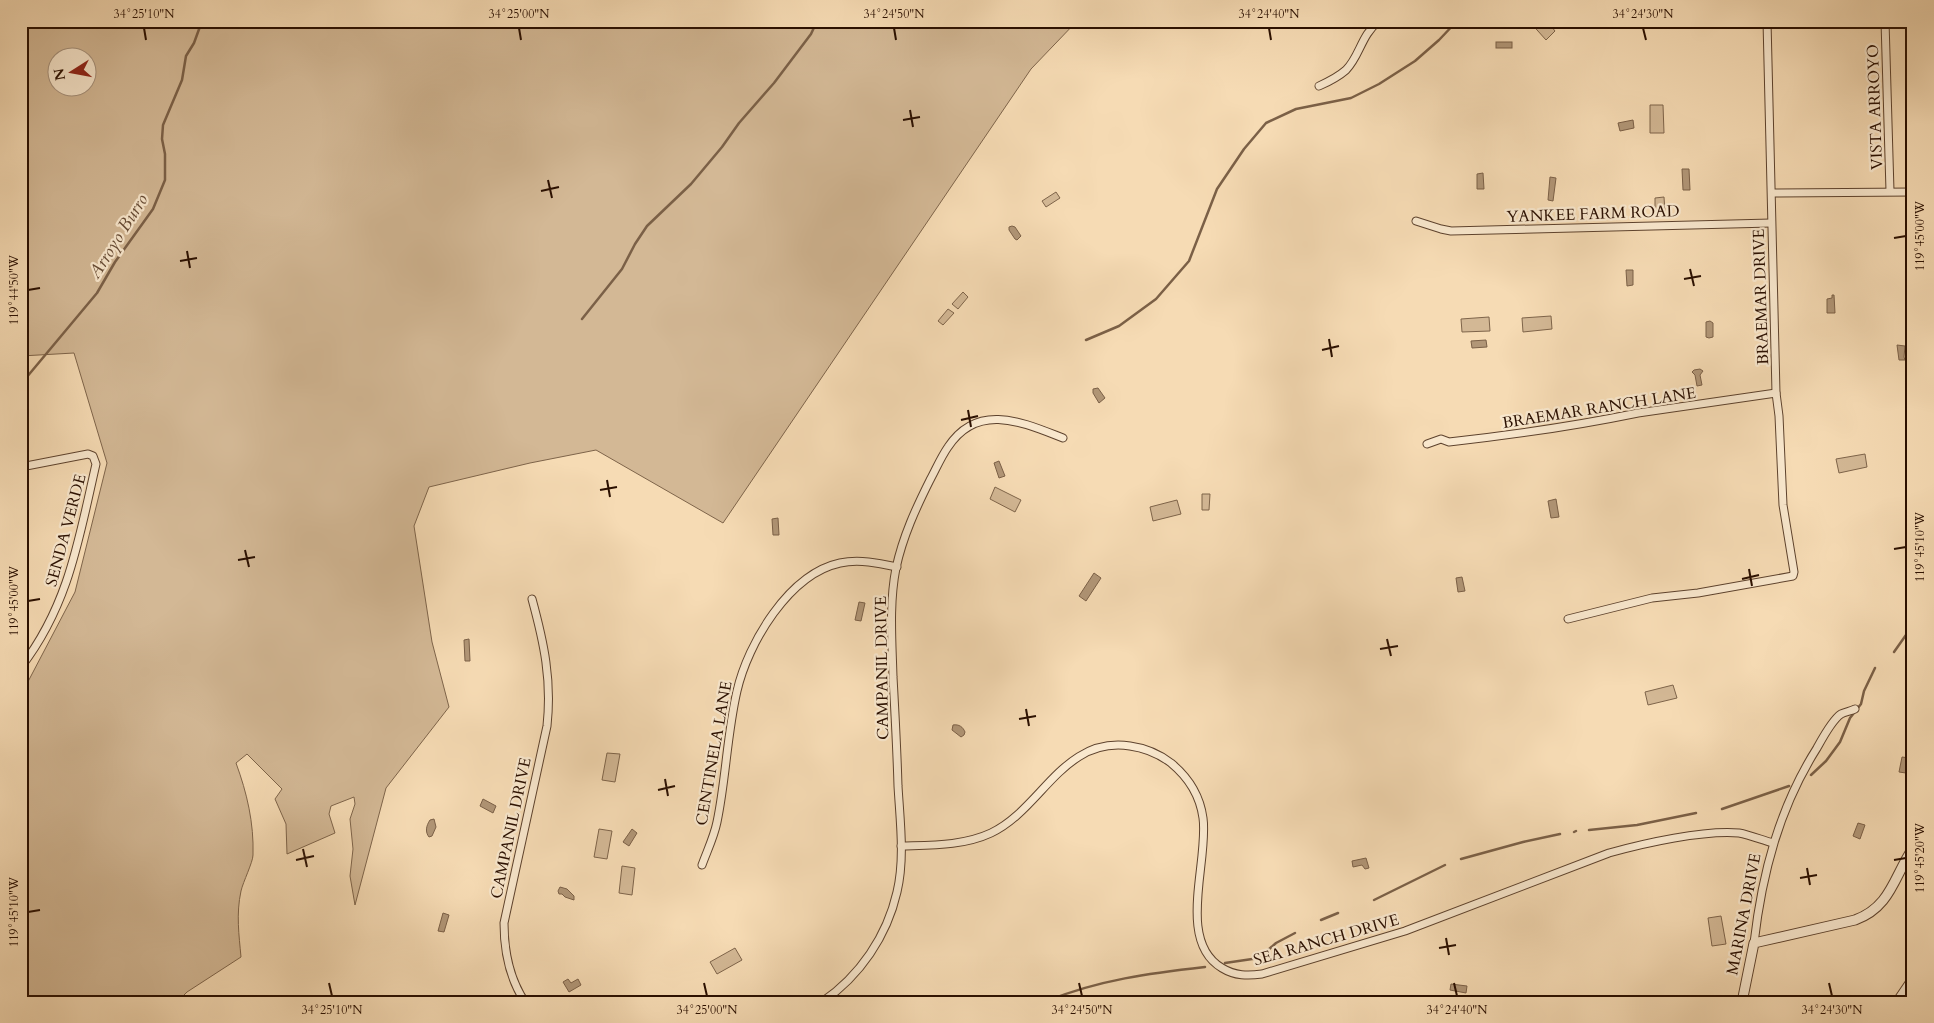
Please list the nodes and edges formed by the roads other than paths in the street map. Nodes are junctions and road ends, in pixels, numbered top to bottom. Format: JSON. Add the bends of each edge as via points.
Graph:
{"nodes":[{"id":1,"x":1379,"y":21,"type":"edge"},
{"id":2,"x":1767,"y":21,"type":"edge"},
{"id":3,"x":1885,"y":21,"type":"edge"},
{"id":4,"x":1318,"y":86,"type":"dead end"},
{"id":5,"x":1890,"y":191,"type":"junction"},
{"id":6,"x":1913,"y":192,"type":"edge"},
{"id":7,"x":1772,"y":193,"type":"junction"},
{"id":8,"x":1416,"y":221,"type":"dead end"},
{"id":9,"x":1771,"y":223,"type":"junction"},
{"id":10,"x":1776,"y":393,"type":"junction"},
{"id":11,"x":1063,"y":438,"type":"dead end"},
{"id":12,"x":1427,"y":444,"type":"dead end"},
{"id":13,"x":21,"y":467,"type":"edge"},
{"id":14,"x":896,"y":567,"type":"junction"},
{"id":15,"x":532,"y":599,"type":"dead end"},
{"id":16,"x":1568,"y":619,"type":"dead end"},
{"id":17,"x":21,"y":667,"type":"edge"},
{"id":18,"x":1855,"y":709,"type":"dead end"},
{"id":19,"x":1773,"y":843,"type":"junction"},
{"id":20,"x":901,"y":846,"type":"junction"},
{"id":21,"x":1913,"y":848,"type":"edge"},
{"id":22,"x":702,"y":865,"type":"dead end"},
{"id":23,"x":1754,"y":943,"type":"junction"},
{"id":24,"x":1913,"y":977,"type":"edge"},
{"id":25,"x":525,"y":1002,"type":"edge"},
{"id":26,"x":822,"y":1002,"type":"edge"},
{"id":27,"x":1742,"y":1002,"type":"edge"},
{"id":28,"x":1896,"y":1002,"type":"edge"}],
"edges":[{"from":1,"to":4,"type":"street","via":[[1367,33],[1345,70]]},
{"from":2,"to":7,"type":"street","name":"BRAEMAR DRIVE"},
{"from":3,"to":5,"type":"street","name":"VISTA ARROYO"},
{"from":5,"to":6,"type":"street"},
{"from":5,"to":7,"type":"street"},
{"from":7,"to":9,"type":"street","name":"BRAEMAR DRIVE"},
{"from":8,"to":9,"type":"street","name":"YANKEE FARM ROAD","via":[[1451,231]]},
{"from":9,"to":10,"type":"street","name":"BRAEMAR DRIVE"},
{"from":10,"to":12,"type":"street","name":"BRAEMAR RANCH LANE","via":[[1517,434],[1449,442],[1441,439]]},
{"from":10,"to":16,"type":"street","name":"BRAEMAR DRIVE","via":[[1783,505],[1792,576],[1652,598]]},
{"from":11,"to":14,"type":"street","name":"CAMPANIL DRIVE","via":[[1020,421],[1006,419],[980,422],[960,432],[944,453],[913,515]]},
{"from":13,"to":17,"type":"street","name":"SENDA VERDE","via":[[88,454],[93,456],[96,464],[70,574],[50,623]]},
{"from":14,"to":20,"type":"street","name":"CAMPANIL DRIVE","via":[[892,636]]},
{"from":14,"to":22,"type":"street","name":"CENTINELA LANE","via":[[862,562],[821,570],[796,587],[762,631],[748,657],[737,692],[717,824]]},
{"from":15,"to":25,"type":"street","name":"CAMPANIL DRIVE","via":[[548,665],[549,706],[504,923],[509,967]]},
{"from":18,"to":19,"type":"street","name":"MARINA DRIVE","via":[[1841,714],[1810,758],[1788,802]]},
{"from":19,"to":20,"type":"street","name":"SEA RANCH DRIVE","via":[[1741,834],[1722,833],[1626,848],[1405,931],[1252,976],[1227,971],[1205,952],[1197,926],[1204,831],[1200,805],[1180,771],[1152,752],[1126,745],[1091,750],[1067,764],[1016,816],[990,833],[959,843]]},
{"from":19,"to":23,"type":"street","name":"MARINA DRIVE","via":[[1759,901]]},
{"from":20,"to":26,"type":"street","name":"CAMPANIL DRIVE","via":[[898,890],[879,939],[853,975]]},
{"from":21,"to":23,"type":"street","via":[[1887,897],[1870,914]]},
{"from":23,"to":27,"type":"street","name":"MARINA DRIVE"},
{"from":24,"to":28,"type":"street"}]}
